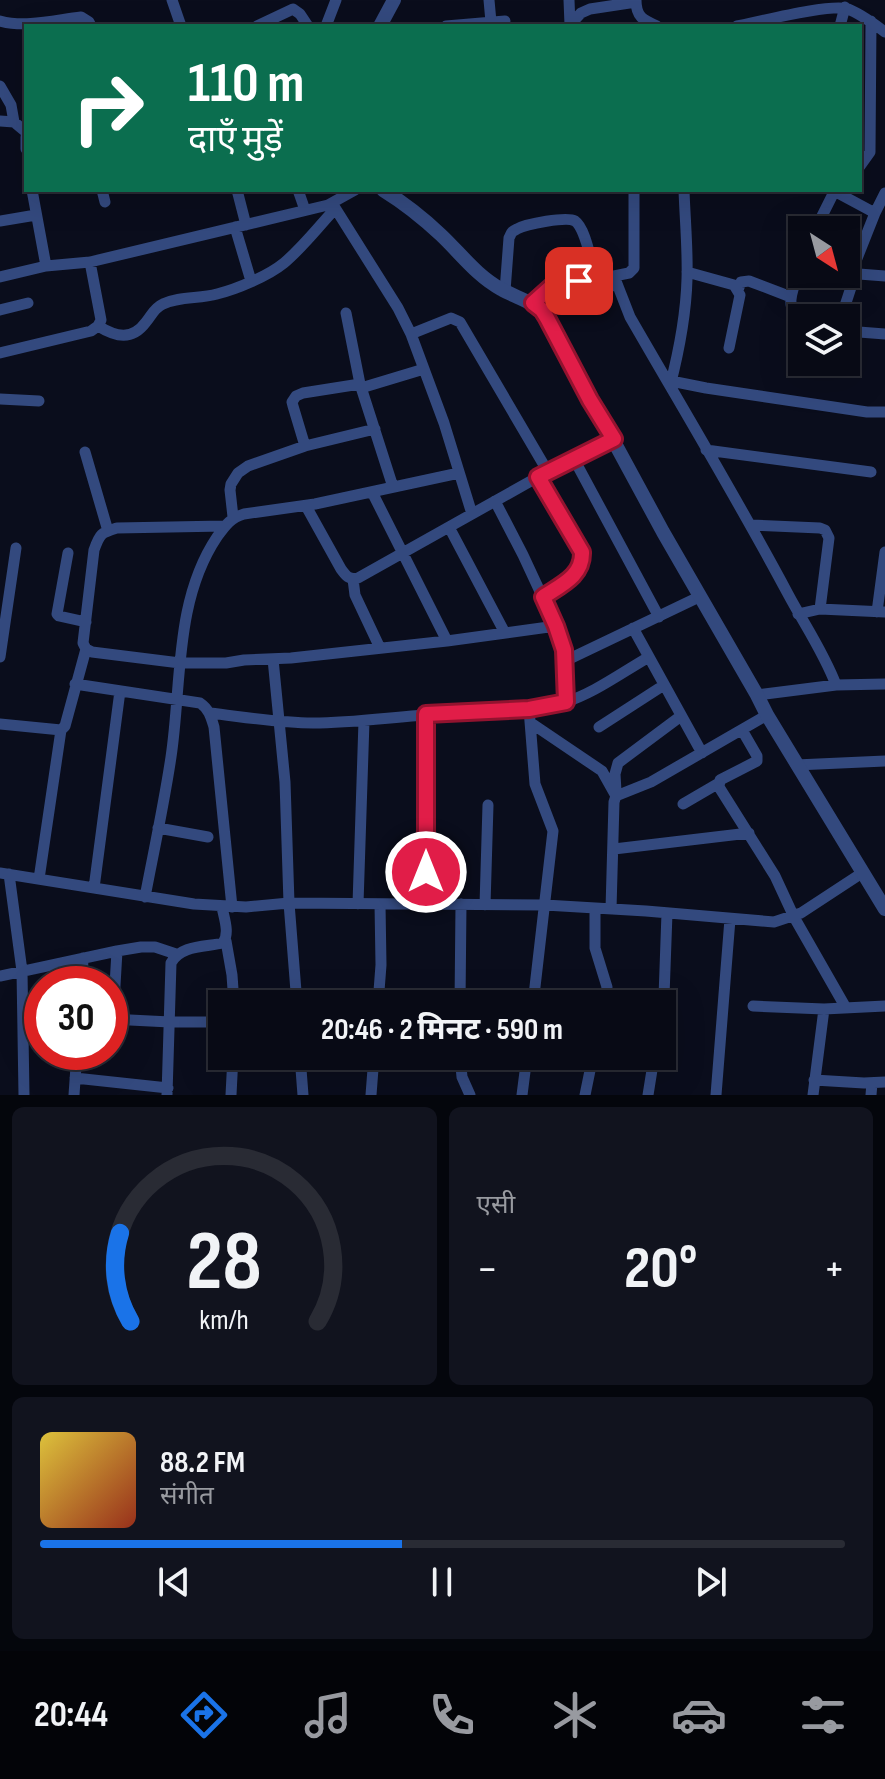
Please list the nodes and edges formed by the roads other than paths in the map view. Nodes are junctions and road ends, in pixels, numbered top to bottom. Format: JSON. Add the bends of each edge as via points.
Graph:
{"nodes":[{"id":1,"x":172,"y":0,"type":"edge"},
{"id":2,"x":336,"y":0,"type":"edge"},
{"id":3,"x":394,"y":0,"type":"edge"},
{"id":4,"x":489,"y":0,"type":"edge"},
{"id":5,"x":569,"y":0,"type":"edge"},
{"id":6,"x":636,"y":1,"type":"edge"},
{"id":7,"x":845,"y":7,"type":"junction"},
{"id":8,"x":0,"y":21,"type":"edge"},
{"id":9,"x":505,"y":21,"type":"dead end"},
{"id":10,"x":871,"y":21,"type":"junction"},
{"id":11,"x":491,"y":22,"type":"junction"},
{"id":12,"x":642,"y":23,"type":"edge"},
{"id":13,"x":24,"y":24,"type":"edge"},
{"id":14,"x":24,"y":24,"type":"edge"},
{"id":15,"x":90,"y":24,"type":"edge"},
{"id":16,"x":180,"y":24,"type":"edge"},
{"id":17,"x":261,"y":24,"type":"edge"},
{"id":18,"x":307,"y":24,"type":"edge"},
{"id":19,"x":327,"y":24,"type":"edge"},
{"id":20,"x":382,"y":24,"type":"edge"},
{"id":21,"x":468,"y":24,"type":"edge"},
{"id":22,"x":570,"y":24,"type":"edge"},
{"id":23,"x":571,"y":24,"type":"edge"},
{"id":24,"x":747,"y":24,"type":"edge"},
{"id":25,"x":841,"y":24,"type":"edge"},
{"id":26,"x":885,"y":32,"type":"edge"},
{"id":27,"x":0,"y":86,"type":"edge"},
{"id":28,"x":885,"y":111,"type":"edge"},
{"id":29,"x":870,"y":112,"type":"junction"},
{"id":30,"x":0,"y":121,"type":"edge"},
{"id":31,"x":14,"y":122,"type":"junction"},
{"id":32,"x":24,"y":133,"type":"edge"},
{"id":33,"x":862,"y":163,"type":"edge"},
{"id":34,"x":32,"y":192,"type":"edge"},
{"id":35,"x":237,"y":192,"type":"edge"},
{"id":36,"x":299,"y":192,"type":"edge"},
{"id":37,"x":352,"y":192,"type":"edge"},
{"id":38,"x":386,"y":192,"type":"edge"},
{"id":39,"x":634,"y":192,"type":"edge"},
{"id":40,"x":684,"y":192,"type":"edge"},
{"id":41,"x":834,"y":192,"type":"edge"},
{"id":42,"x":838,"y":192,"type":"edge"},
{"id":43,"x":885,"y":193,"type":"edge"},
{"id":44,"x":334,"y":206,"type":"junction"},
{"id":45,"x":305,"y":210,"type":"junction"},
{"id":46,"x":875,"y":213,"type":"junction"},
{"id":47,"x":36,"y":215,"type":"junction"},
{"id":48,"x":822,"y":216,"type":"edge"},
{"id":49,"x":0,"y":221,"type":"edge"},
{"id":50,"x":241,"y":226,"type":"junction"},
{"id":51,"x":860,"y":251,"type":"edge"},
{"id":52,"x":90,"y":262,"type":"junction"},
{"id":53,"x":46,"y":266,"type":"junction"},
{"id":54,"x":687,"y":272,"type":"junction"},
{"id":55,"x":860,"y":273,"type":"edge"},
{"id":56,"x":606,"y":276,"type":"junction"},
{"id":57,"x":885,"y":276,"type":"edge"},
{"id":58,"x":0,"y":277,"type":"edge"},
{"id":59,"x":251,"y":281,"type":"junction"},
{"id":60,"x":794,"y":288,"type":"edge"},
{"id":61,"x":618,"y":289,"type":"junction"},
{"id":62,"x":738,"y":290,"type":"junction"},
{"id":63,"x":505,"y":291,"type":"junction"},
{"id":64,"x":791,"y":297,"type":"junction"},
{"id":65,"x":28,"y":303,"type":"dead end"},
{"id":66,"x":533,"y":303,"type":"junction"},
{"id":67,"x":790,"y":304,"type":"edge"},
{"id":68,"x":0,"y":310,"type":"edge"},
{"id":69,"x":346,"y":313,"type":"dead end"},
{"id":70,"x":98,"y":326,"type":"junction"},
{"id":71,"x":860,"y":332,"type":"edge"},
{"id":72,"x":411,"y":334,"type":"junction"},
{"id":73,"x":885,"y":334,"type":"edge"},
{"id":74,"x":729,"y":348,"type":"dead end"},
{"id":75,"x":0,"y":353,"type":"edge"},
{"id":76,"x":424,"y":369,"type":"junction"},
{"id":77,"x":670,"y":384,"type":"junction"},
{"id":78,"x":361,"y":386,"type":"junction"},
{"id":79,"x":0,"y":399,"type":"edge"},
{"id":80,"x":39,"y":401,"type":"dead end"},
{"id":81,"x":885,"y":412,"type":"edge"},
{"id":82,"x":375,"y":429,"type":"junction"},
{"id":83,"x":614,"y":439,"type":"junction"},
{"id":84,"x":305,"y":446,"type":"junction"},
{"id":85,"x":706,"y":450,"type":"junction"},
{"id":86,"x":85,"y":452,"type":"dead end"},
{"id":87,"x":574,"y":459,"type":"junction"},
{"id":88,"x":871,"y":472,"type":"dead end"},
{"id":89,"x":459,"y":473,"type":"junction"},
{"id":90,"x":543,"y":474,"type":"junction"},
{"id":91,"x":393,"y":487,"type":"junction"},
{"id":92,"x":372,"y":492,"type":"junction"},
{"id":93,"x":495,"y":501,"type":"junction"},
{"id":94,"x":306,"y":506,"type":"junction"},
{"id":95,"x":472,"y":514,"type":"junction"},
{"id":96,"x":233,"y":517,"type":"junction"},
{"id":97,"x":751,"y":525,"type":"junction"},
{"id":98,"x":224,"y":526,"type":"junction"},
{"id":99,"x":449,"y":527,"type":"junction"},
{"id":100,"x":108,"y":531,"type":"junction"},
{"id":101,"x":16,"y":548,"type":"dead end"},
{"id":102,"x":403,"y":552,"type":"junction"},
{"id":103,"x":885,"y":552,"type":"edge"},
{"id":104,"x":68,"y":553,"type":"dead end"},
{"id":105,"x":353,"y":579,"type":"junction"},
{"id":106,"x":701,"y":596,"type":"junction"},
{"id":107,"x":543,"y":597,"type":"junction"},
{"id":108,"x":4,"y":603,"type":"edge"},
{"id":109,"x":820,"y":609,"type":"junction"},
{"id":110,"x":881,"y":612,"type":"edge"},
{"id":111,"x":798,"y":614,"type":"junction"},
{"id":112,"x":659,"y":617,"type":"junction"},
{"id":113,"x":86,"y":622,"type":"junction"},
{"id":114,"x":556,"y":626,"type":"junction"},
{"id":115,"x":633,"y":628,"type":"junction"},
{"id":116,"x":505,"y":633,"type":"junction"},
{"id":117,"x":447,"y":641,"type":"junction"},
{"id":118,"x":380,"y":648,"type":"junction"},
{"id":119,"x":86,"y":649,"type":"junction"},
{"id":120,"x":0,"y":657,"type":"edge"},
{"id":121,"x":649,"y":657,"type":"junction"},
{"id":122,"x":273,"y":659,"type":"junction"},
{"id":123,"x":565,"y":661,"type":"junction"},
{"id":124,"x":180,"y":663,"type":"junction"},
{"id":125,"x":75,"y":684,"type":"junction"},
{"id":126,"x":885,"y":684,"type":"edge"},
{"id":127,"x":664,"y":685,"type":"junction"},
{"id":128,"x":836,"y":685,"type":"junction"},
{"id":129,"x":120,"y":691,"type":"junction"},
{"id":130,"x":757,"y":695,"type":"junction"},
{"id":131,"x":175,"y":699,"type":"junction"},
{"id":132,"x":566,"y":702,"type":"junction"},
{"id":133,"x":529,"y":709,"type":"junction"},
{"id":134,"x":210,"y":713,"type":"junction"},
{"id":135,"x":426,"y":714,"type":"junction"},
{"id":136,"x":767,"y":715,"type":"junction"},
{"id":137,"x":681,"y":716,"type":"junction"},
{"id":138,"x":364,"y":721,"type":"junction"},
{"id":139,"x":279,"y":722,"type":"junction"},
{"id":140,"x":531,"y":723,"type":"junction"},
{"id":141,"x":0,"y":724,"type":"edge"},
{"id":142,"x":599,"y":727,"type":"dead end"},
{"id":143,"x":61,"y":730,"type":"junction"},
{"id":144,"x":742,"y":730,"type":"junction"},
{"id":145,"x":702,"y":753,"type":"junction"},
{"id":146,"x":796,"y":765,"type":"junction"},
{"id":147,"x":883,"y":765,"type":"edge"},
{"id":148,"x":719,"y":783,"type":"junction"},
{"id":149,"x":616,"y":796,"type":"junction"},
{"id":150,"x":683,"y":804,"type":"dead end"},
{"id":151,"x":488,"y":805,"type":"dead end"},
{"id":152,"x":158,"y":828,"type":"junction"},
{"id":153,"x":749,"y":833,"type":"junction"},
{"id":154,"x":208,"y":837,"type":"dead end"},
{"id":155,"x":614,"y":849,"type":"junction"},
{"id":156,"x":4,"y":873,"type":"edge"},
{"id":157,"x":862,"y":873,"type":"junction"},
{"id":158,"x":39,"y":879,"type":"junction"},
{"id":159,"x":94,"y":888,"type":"junction"},
{"id":160,"x":145,"y":897,"type":"junction"},
{"id":161,"x":289,"y":903,"type":"junction"},
{"id":162,"x":358,"y":904,"type":"junction"},
{"id":163,"x":380,"y":904,"type":"junction"},
{"id":164,"x":426,"y":904,"type":"junction"},
{"id":165,"x":461,"y":904,"type":"junction"},
{"id":166,"x":485,"y":905,"type":"junction"},
{"id":167,"x":545,"y":905,"type":"junction"},
{"id":168,"x":227,"y":907,"type":"junction"},
{"id":169,"x":595,"y":909,"type":"junction"},
{"id":170,"x":611,"y":909,"type":"junction"},
{"id":171,"x":885,"y":909,"type":"edge"},
{"id":172,"x":667,"y":913,"type":"junction"},
{"id":173,"x":794,"y":917,"type":"junction"},
{"id":174,"x":730,"y":919,"type":"junction"},
{"id":175,"x":226,"y":941,"type":"junction"},
{"id":176,"x":117,"y":951,"type":"junction"},
{"id":177,"x":176,"y":954,"type":"junction"},
{"id":178,"x":83,"y":958,"type":"junction"},
{"id":179,"x":83,"y":966,"type":"edge"},
{"id":180,"x":116,"y":966,"type":"edge"},
{"id":181,"x":22,"y":971,"type":"junction"},
{"id":182,"x":0,"y":976,"type":"edge"},
{"id":183,"x":233,"y":990,"type":"edge"},
{"id":184,"x":296,"y":990,"type":"edge"},
{"id":185,"x":379,"y":990,"type":"edge"},
{"id":186,"x":460,"y":990,"type":"edge"},
{"id":187,"x":535,"y":990,"type":"edge"},
{"id":188,"x":606,"y":990,"type":"edge"},
{"id":189,"x":664,"y":990,"type":"edge"},
{"id":190,"x":753,"y":1006,"type":"dead end"},
{"id":191,"x":885,"y":1006,"type":"edge"},
{"id":192,"x":846,"y":1008,"type":"junction"},
{"id":193,"x":824,"y":1009,"type":"junction"},
{"id":194,"x":23,"y":1013,"type":"joint"},
{"id":195,"x":128,"y":1021,"type":"edge"},
{"id":196,"x":170,"y":1022,"type":"junction"},
{"id":197,"x":208,"y":1022,"type":"edge"},
{"id":198,"x":76,"y":1070,"type":"edge"},
{"id":199,"x":232,"y":1070,"type":"edge"},
{"id":200,"x":301,"y":1070,"type":"edge"},
{"id":201,"x":373,"y":1070,"type":"edge"},
{"id":202,"x":461,"y":1070,"type":"edge"},
{"id":203,"x":525,"y":1070,"type":"edge"},
{"id":204,"x":590,"y":1070,"type":"edge"},
{"id":205,"x":652,"y":1070,"type":"edge"},
{"id":206,"x":75,"y":1078,"type":"junction"},
{"id":207,"x":814,"y":1080,"type":"junction"},
{"id":208,"x":885,"y":1082,"type":"edge"},
{"id":209,"x":871,"y":1089,"type":"edge"},
{"id":210,"x":167,"y":1091,"type":"edge"},
{"id":211,"x":24,"y":1095,"type":"edge"},
{"id":212,"x":74,"y":1095,"type":"edge"},
{"id":213,"x":231,"y":1095,"type":"edge"},
{"id":214,"x":303,"y":1095,"type":"edge"},
{"id":215,"x":371,"y":1095,"type":"edge"},
{"id":216,"x":470,"y":1095,"type":"edge"},
{"id":217,"x":522,"y":1095,"type":"edge"},
{"id":218,"x":585,"y":1095,"type":"edge"},
{"id":219,"x":648,"y":1095,"type":"edge"},
{"id":220,"x":716,"y":1095,"type":"edge"},
{"id":221,"x":813,"y":1095,"type":"edge"}],
"edges":[{"from":1,"to":16,"type":"street"},
{"from":2,"to":19,"type":"street"},
{"from":3,"to":20,"type":"street"},
{"from":4,"to":11,"type":"street"},
{"from":5,"to":22,"type":"street"},
{"from":6,"to":12,"type":"street"},
{"from":6,"to":23,"type":"street","via":[[590,9]]},
{"from":7,"to":10,"type":"street"},
{"from":7,"to":24,"type":"street"},
{"from":7,"to":25,"type":"street"},
{"from":8,"to":14,"type":"street"},
{"from":9,"to":11,"type":"street"},
{"from":10,"to":26,"type":"street"},
{"from":10,"to":29,"type":"street"},
{"from":11,"to":21,"type":"street"},
{"from":13,"to":15,"type":"street","via":[[81,17]]},
{"from":17,"to":18,"type":"street","via":[[293,9]]},
{"from":27,"to":31,"type":"street"},
{"from":28,"to":29,"type":"street"},
{"from":29,"to":33,"type":"street","via":[[870,152]]},
{"from":30,"to":31,"type":"street"},
{"from":31,"to":32,"type":"street"},
{"from":34,"to":47,"type":"street"},
{"from":35,"to":50,"type":"street"},
{"from":36,"to":45,"type":"street"},
{"from":37,"to":44,"type":"street"},
{"from":38,"to":63,"type":"street"},
{"from":39,"to":61,"type":"street","via":[[634,268],[614,276]]},
{"from":40,"to":54,"type":"street"},
{"from":41,"to":48,"type":"street"},
{"from":42,"to":46,"type":"street"},
{"from":43,"to":46,"type":"street"},
{"from":44,"to":45,"type":"street"},
{"from":44,"to":59,"type":"street","via":[[285,263]]},
{"from":44,"to":72,"type":"street"},
{"from":45,"to":50,"type":"street"},
{"from":46,"to":51,"type":"street"},
{"from":47,"to":49,"type":"street"},
{"from":47,"to":53,"type":"street"},
{"from":50,"to":52,"type":"street"},
{"from":50,"to":59,"type":"street"},
{"from":52,"to":53,"type":"street"},
{"from":52,"to":70,"type":"street"},
{"from":53,"to":58,"type":"street"},
{"from":54,"to":62,"type":"street"},
{"from":54,"to":77,"type":"street","via":[[680,348]]},
{"from":55,"to":57,"type":"street"},
{"from":56,"to":61,"type":"street"},
{"from":56,"to":63,"type":"street","via":[[594,270],[581,229],[568,218],[512,232]]},
{"from":56,"to":66,"type":"street","via":[[552,286]]},
{"from":59,"to":70,"type":"street","via":[[215,295],[165,302],[131,334],[113,335]]},
{"from":60,"to":64,"type":"street"},
{"from":61,"to":77,"type":"street"},
{"from":62,"to":64,"type":"street","via":[[741,282],[749,281]]},
{"from":62,"to":74,"type":"street"},
{"from":63,"to":66,"type":"street"},
{"from":64,"to":67,"type":"street"},
{"from":65,"to":68,"type":"street"},
{"from":66,"to":83,"type":"street","via":[[547,318]]},
{"from":69,"to":78,"type":"street"},
{"from":70,"to":75,"type":"street"},
{"from":71,"to":73,"type":"street"},
{"from":72,"to":76,"type":"street"},
{"from":72,"to":90,"type":"street","via":[[451,318],[460,322]]},
{"from":76,"to":78,"type":"street"},
{"from":76,"to":89,"type":"street"},
{"from":77,"to":81,"type":"street"},
{"from":77,"to":85,"type":"street"},
{"from":78,"to":82,"type":"street"},
{"from":78,"to":84,"type":"street","via":[[296,396],[292,402]]},
{"from":79,"to":80,"type":"street"},
{"from":82,"to":84,"type":"street"},
{"from":82,"to":91,"type":"street"},
{"from":83,"to":87,"type":"street"},
{"from":83,"to":106,"type":"street"},
{"from":84,"to":96,"type":"street","via":[[238,473],[230,490]]},
{"from":85,"to":88,"type":"street"},
{"from":85,"to":97,"type":"street"},
{"from":86,"to":100,"type":"street"},
{"from":87,"to":90,"type":"street"},
{"from":87,"to":112,"type":"street"},
{"from":89,"to":91,"type":"street"},
{"from":89,"to":95,"type":"street"},
{"from":90,"to":93,"type":"street"},
{"from":90,"to":107,"type":"street","via":[[582,552],[582,563],[577,574]]},
{"from":91,"to":92,"type":"street"},
{"from":92,"to":94,"type":"street"},
{"from":92,"to":102,"type":"street"},
{"from":93,"to":95,"type":"street"},
{"from":93,"to":107,"type":"street"},
{"from":94,"to":96,"type":"street"},
{"from":94,"to":105,"type":"street","via":[[341,569]]},
{"from":95,"to":99,"type":"street"},
{"from":96,"to":98,"type":"street"},
{"from":97,"to":109,"type":"street","via":[[825,530],[829,538]]},
{"from":97,"to":111,"type":"street"},
{"from":98,"to":100,"type":"street"},
{"from":98,"to":124,"type":"street","via":[[200,566]]},
{"from":99,"to":102,"type":"street"},
{"from":99,"to":116,"type":"street"},
{"from":100,"to":113,"type":"street","via":[[99,536],[94,550]]},
{"from":101,"to":108,"type":"street"},
{"from":102,"to":105,"type":"street"},
{"from":102,"to":117,"type":"street"},
{"from":103,"to":110,"type":"street"},
{"from":104,"to":113,"type":"street","via":[[57,614]]},
{"from":105,"to":118,"type":"street"},
{"from":106,"to":112,"type":"street"},
{"from":106,"to":130,"type":"street"},
{"from":107,"to":114,"type":"street"},
{"from":108,"to":120,"type":"street"},
{"from":109,"to":110,"type":"street"},
{"from":109,"to":111,"type":"street"},
{"from":111,"to":128,"type":"street"},
{"from":112,"to":115,"type":"street"},
{"from":113,"to":119,"type":"street"},
{"from":114,"to":116,"type":"street"},
{"from":114,"to":123,"type":"street"},
{"from":115,"to":121,"type":"street"},
{"from":115,"to":123,"type":"street"},
{"from":116,"to":117,"type":"street"},
{"from":117,"to":118,"type":"street"},
{"from":118,"to":122,"type":"street"},
{"from":119,"to":124,"type":"street"},
{"from":119,"to":125,"type":"street"},
{"from":121,"to":127,"type":"street"},
{"from":121,"to":132,"type":"street"},
{"from":122,"to":124,"type":"street"},
{"from":122,"to":139,"type":"street"},
{"from":123,"to":132,"type":"street"},
{"from":124,"to":131,"type":"street"},
{"from":125,"to":129,"type":"street"},
{"from":125,"to":143,"type":"street"},
{"from":126,"to":128,"type":"street"},
{"from":127,"to":137,"type":"street"},
{"from":127,"to":142,"type":"street"},
{"from":128,"to":130,"type":"street"},
{"from":129,"to":131,"type":"street"},
{"from":129,"to":159,"type":"street"},
{"from":130,"to":136,"type":"street"},
{"from":131,"to":134,"type":"street","via":[[200,703]]},
{"from":131,"to":152,"type":"street"},
{"from":132,"to":133,"type":"street"},
{"from":133,"to":135,"type":"street"},
{"from":133,"to":140,"type":"street"},
{"from":134,"to":139,"type":"street"},
{"from":134,"to":168,"type":"street"},
{"from":135,"to":138,"type":"street"},
{"from":135,"to":164,"type":"street"},
{"from":136,"to":144,"type":"street"},
{"from":136,"to":146,"type":"street"},
{"from":137,"to":145,"type":"street"},
{"from":137,"to":149,"type":"street","via":[[618,763]]},
{"from":138,"to":139,"type":"street"},
{"from":138,"to":162,"type":"street"},
{"from":139,"to":161,"type":"street"},
{"from":140,"to":149,"type":"street","via":[[602,771]]},
{"from":140,"to":167,"type":"street","via":[[535,784],[553,831]]},
{"from":141,"to":143,"type":"street"},
{"from":143,"to":158,"type":"street"},
{"from":144,"to":145,"type":"street"},
{"from":144,"to":148,"type":"street","via":[[757,761]]},
{"from":145,"to":149,"type":"street"},
{"from":146,"to":147,"type":"street"},
{"from":146,"to":157,"type":"street"},
{"from":148,"to":150,"type":"street"},
{"from":148,"to":153,"type":"street"},
{"from":149,"to":155,"type":"street"},
{"from":151,"to":166,"type":"street"},
{"from":152,"to":154,"type":"street"},
{"from":152,"to":160,"type":"street"},
{"from":153,"to":155,"type":"street"},
{"from":153,"to":173,"type":"street"},
{"from":155,"to":170,"type":"street"},
{"from":156,"to":158,"type":"street"},
{"from":156,"to":181,"type":"street"},
{"from":157,"to":171,"type":"street"},
{"from":157,"to":173,"type":"street"},
{"from":158,"to":159,"type":"street"},
{"from":159,"to":160,"type":"street"},
{"from":160,"to":168,"type":"street"},
{"from":161,"to":162,"type":"street"},
{"from":161,"to":168,"type":"street"},
{"from":161,"to":184,"type":"street"},
{"from":162,"to":163,"type":"street"},
{"from":163,"to":164,"type":"street"},
{"from":163,"to":185,"type":"street"},
{"from":164,"to":165,"type":"street"},
{"from":165,"to":166,"type":"street"},
{"from":165,"to":186,"type":"street"},
{"from":166,"to":167,"type":"street"},
{"from":167,"to":169,"type":"street"},
{"from":167,"to":187,"type":"street"},
{"from":168,"to":175,"type":"street"},
{"from":169,"to":170,"type":"street"},
{"from":169,"to":188,"type":"street","via":[[595,948]]},
{"from":170,"to":172,"type":"street"},
{"from":172,"to":174,"type":"street"},
{"from":172,"to":189,"type":"street"},
{"from":173,"to":174,"type":"street","via":[[774,922]]},
{"from":173,"to":192,"type":"street"},
{"from":174,"to":220,"type":"street"},
{"from":175,"to":177,"type":"street"},
{"from":175,"to":183,"type":"street"},
{"from":176,"to":177,"type":"street","via":[[155,947]]},
{"from":176,"to":178,"type":"street"},
{"from":176,"to":180,"type":"street"},
{"from":177,"to":196,"type":"street","via":[[171,963]]},
{"from":178,"to":179,"type":"street"},
{"from":178,"to":181,"type":"street"},
{"from":181,"to":182,"type":"street"},
{"from":181,"to":194,"type":"street"},
{"from":190,"to":193,"type":"street"},
{"from":191,"to":192,"type":"street"},
{"from":192,"to":193,"type":"street"},
{"from":193,"to":207,"type":"street"},
{"from":194,"to":211,"type":"street"},
{"from":195,"to":196,"type":"street"},
{"from":196,"to":197,"type":"street"},
{"from":196,"to":210,"type":"street"},
{"from":198,"to":206,"type":"street"},
{"from":199,"to":213,"type":"street"},
{"from":200,"to":214,"type":"street"},
{"from":201,"to":215,"type":"street"},
{"from":202,"to":216,"type":"street"},
{"from":203,"to":217,"type":"street"},
{"from":204,"to":218,"type":"street"},
{"from":205,"to":219,"type":"street"},
{"from":206,"to":210,"type":"street"},
{"from":206,"to":212,"type":"street"},
{"from":207,"to":209,"type":"street"},
{"from":207,"to":221,"type":"street"},
{"from":208,"to":209,"type":"street"}]}
